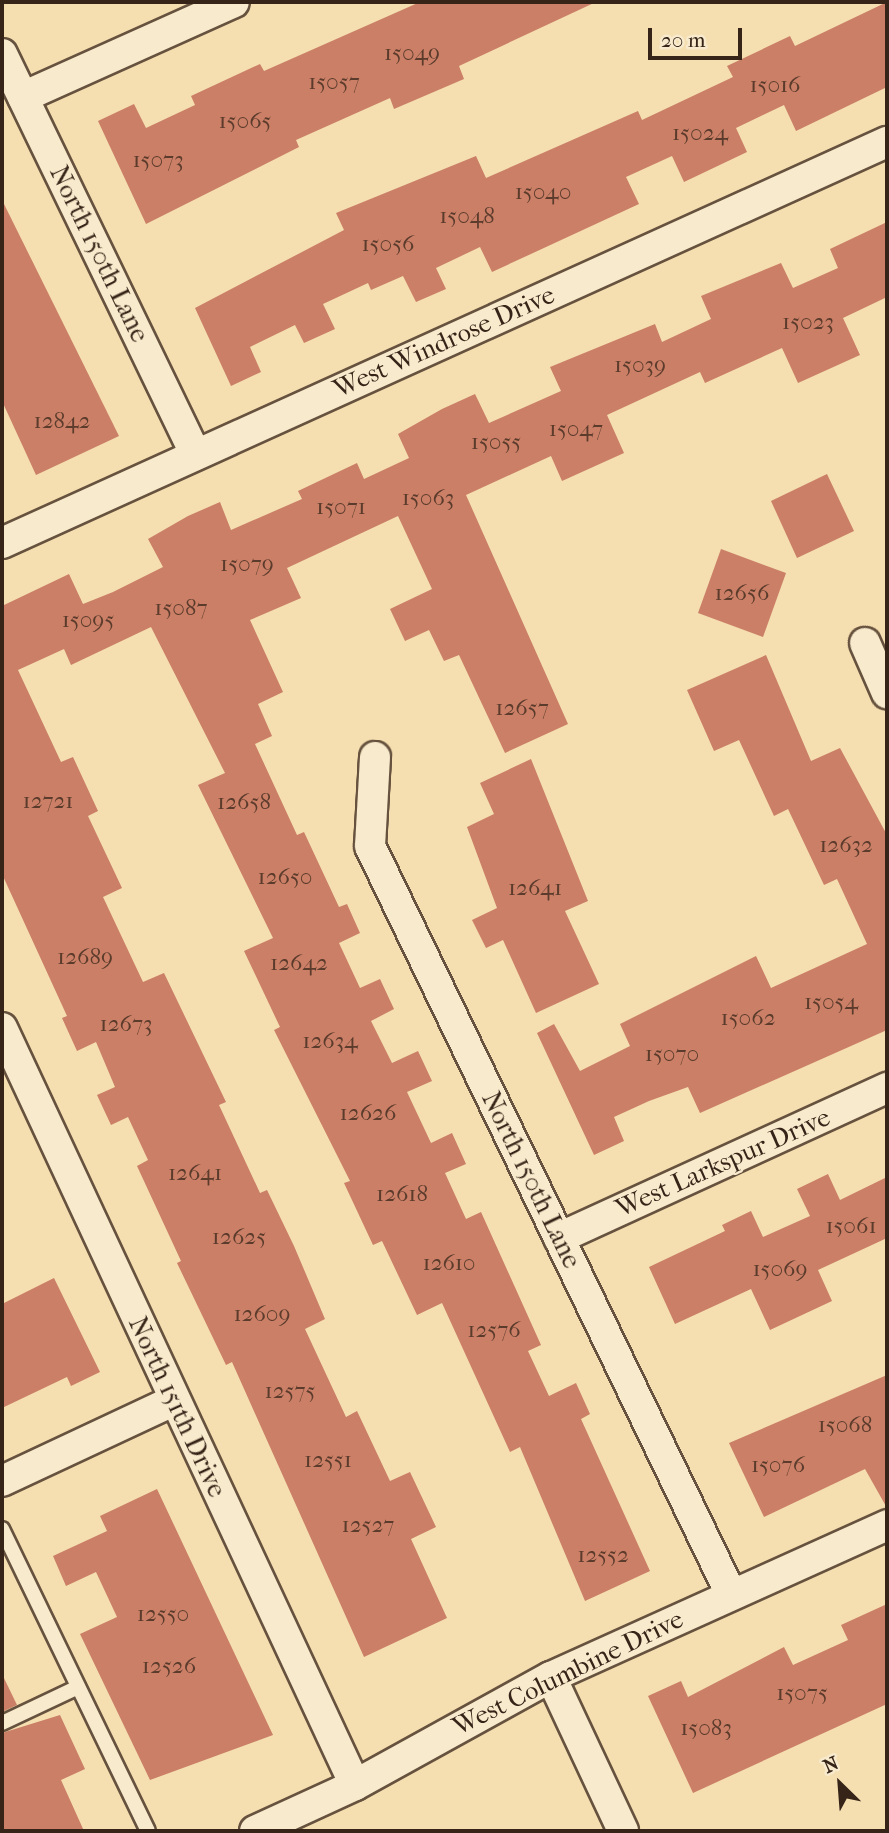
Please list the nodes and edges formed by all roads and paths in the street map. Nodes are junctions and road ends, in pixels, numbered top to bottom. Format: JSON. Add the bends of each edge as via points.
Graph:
{"nodes":[{"id":1,"x":234,"y":2,"type":"edge"},
{"id":2,"x":2,"y":54,"type":"edge"},
{"id":3,"x":23,"y":97,"type":"junction"},
{"id":4,"x":887,"y":142,"type":"edge"},
{"id":5,"x":196,"y":455,"type":"junction"},
{"id":6,"x":2,"y":543,"type":"edge"},
{"id":7,"x":865,"y":643,"type":"dead end"},
{"id":8,"x":887,"y":692,"type":"edge"},
{"id":9,"x":374,"y":757,"type":"dead end"},
{"id":10,"x":2,"y":1028,"type":"edge"},
{"id":11,"x":887,"y":1088,"type":"edge"},
{"id":12,"x":559,"y":1238,"type":"junction"},
{"id":13,"x":173,"y":1401,"type":"junction"},
{"id":14,"x":2,"y":1482,"type":"edge"},
{"id":15,"x":887,"y":1525,"type":"edge"},
{"id":16,"x":2,"y":1529,"type":"edge"},
{"id":17,"x":731,"y":1594,"type":"junction"},
{"id":18,"x":551,"y":1677,"type":"junction"},
{"id":19,"x":78,"y":1687,"type":"junction"},
{"id":20,"x":2,"y":1723,"type":"edge"},
{"id":21,"x":355,"y":1785,"type":"junction"},
{"id":22,"x":148,"y":1831,"type":"edge"},
{"id":23,"x":255,"y":1831,"type":"edge"},
{"id":24,"x":623,"y":1831,"type":"edge"}],
"edges":[{"from":1,"to":3,"type":"street"},
{"from":2,"to":3,"type":"street","name":"North 150th Lane"},
{"from":3,"to":5,"type":"street","name":"North 150th Lane"},
{"from":4,"to":5,"type":"street","name":"West Windrose Drive"},
{"from":5,"to":6,"type":"street","name":"West Windrose Drive"},
{"from":7,"to":8,"type":"street"},
{"from":9,"to":12,"type":"street","name":"North 150th Lane","via":[[370,846]]},
{"from":10,"to":13,"type":"street","name":"North 151th Drive"},
{"from":11,"to":12,"type":"street","name":"West Larkspur Drive"},
{"from":12,"to":17,"type":"street","name":"North 150th Lane"},
{"from":13,"to":14,"type":"street"},
{"from":13,"to":21,"type":"street","name":"North 151th Drive"},
{"from":15,"to":17,"type":"street","name":"West Columbine Drive"},
{"from":16,"to":19,"type":"lane"},
{"from":17,"to":18,"type":"street","name":"West Columbine Drive"},
{"from":18,"to":21,"type":"street","name":"West Columbine Drive"},
{"from":18,"to":24,"type":"street"},
{"from":19,"to":20,"type":"lane"},
{"from":19,"to":22,"type":"lane"},
{"from":21,"to":23,"type":"street","name":"West Columbine Drive"}]}
